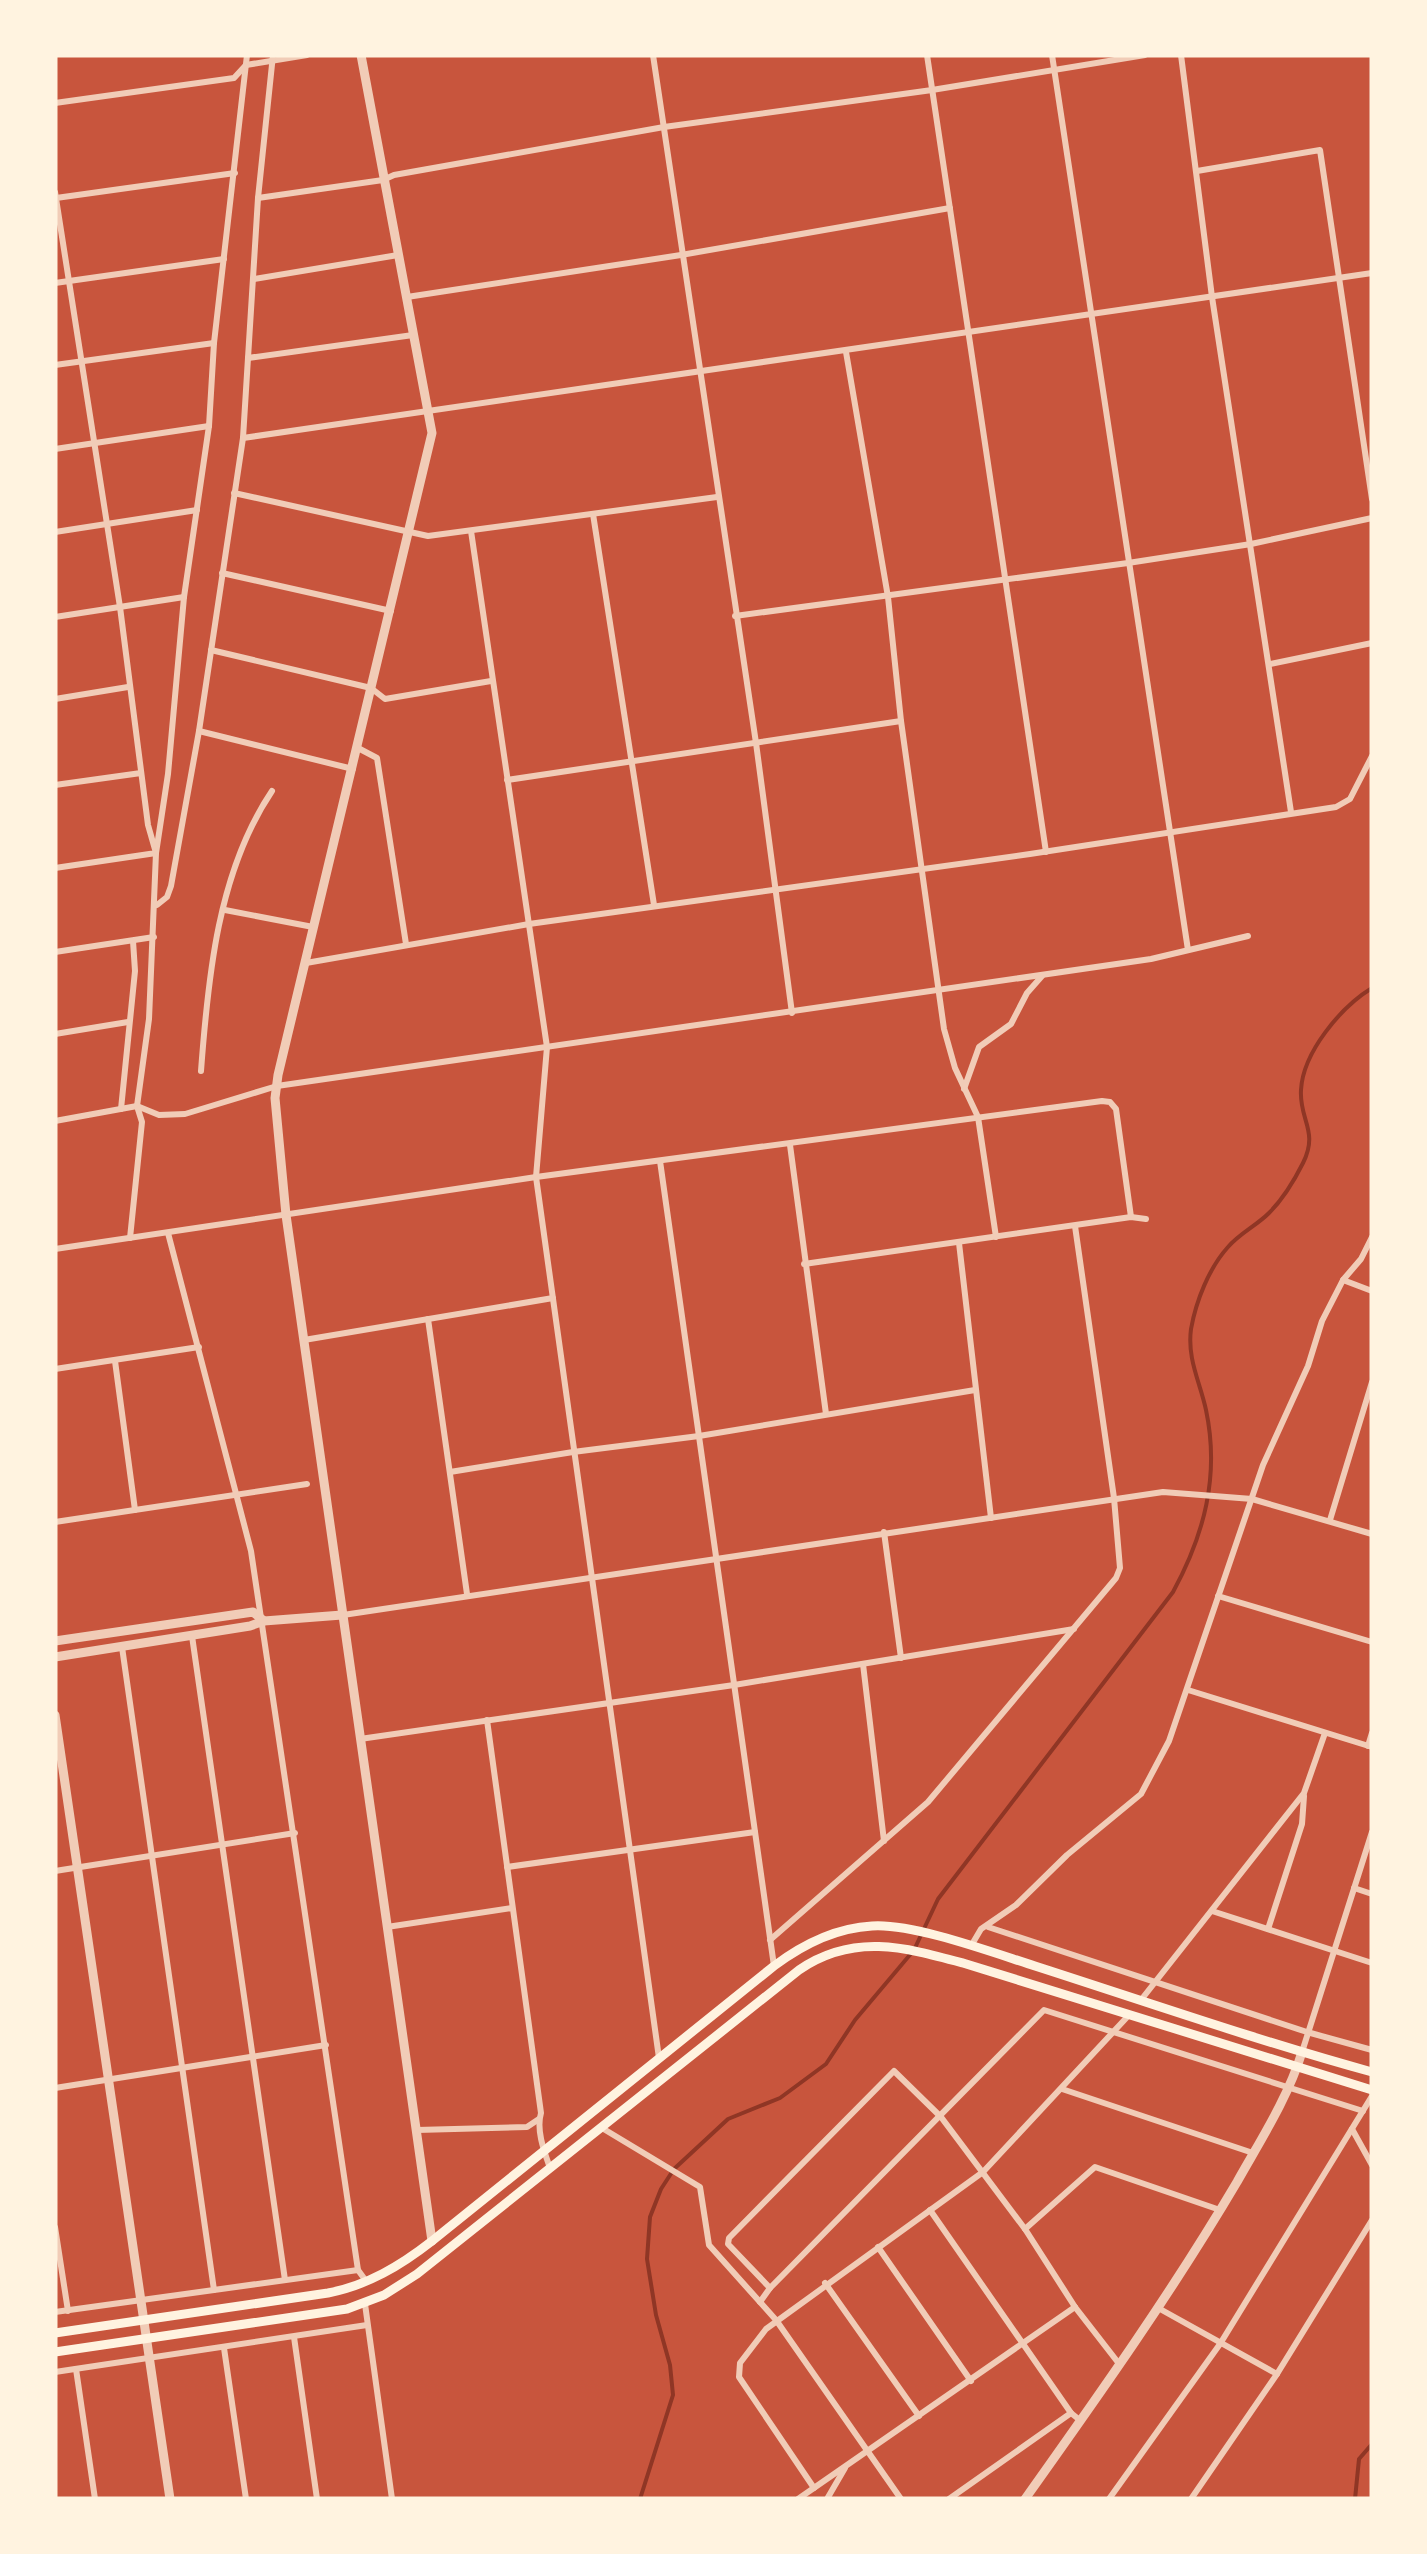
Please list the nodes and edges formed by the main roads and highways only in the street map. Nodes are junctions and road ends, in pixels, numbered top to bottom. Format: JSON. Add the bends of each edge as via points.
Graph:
{"nodes":[{"id":1,"x":1372,"y":2072,"type":"edge"},
{"id":2,"x":1372,"y":2093,"type":"edge"},
{"id":3,"x":55,"y":2334,"type":"edge"},
{"id":4,"x":55,"y":2352,"type":"edge"}],
"edges":[{"from":1,"to":3,"type":"main road","via":[[971,1946],[872,1926],[823,1937],[774,1966],[432,2241],[367,2282]]},
{"from":2,"to":4,"type":"main road","via":[[918,1950],[848,1947],[799,1970],[417,2274],[365,2304]]}]}
